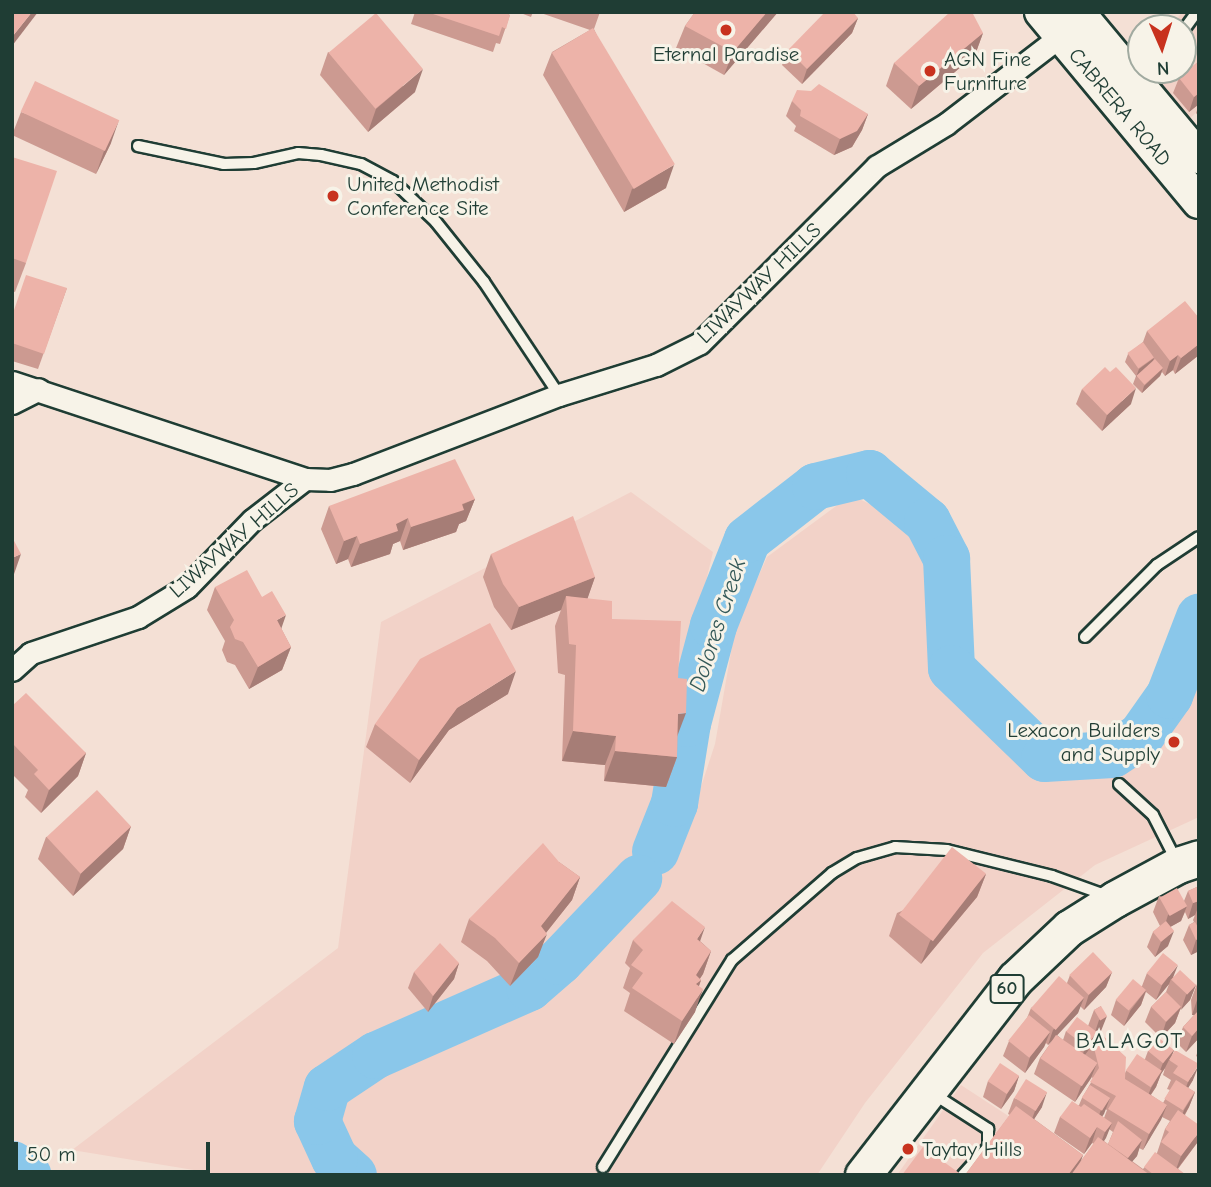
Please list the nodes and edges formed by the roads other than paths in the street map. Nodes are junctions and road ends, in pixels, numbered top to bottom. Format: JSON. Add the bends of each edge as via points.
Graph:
{"nodes":[{"id":1,"x":1041,"y":12,"type":"edge"},
{"id":2,"x":1074,"y":23,"type":"edge"},
{"id":3,"x":1136,"y":91,"type":"junction"},
{"id":4,"x":138,"y":146,"type":"dead end"},
{"id":5,"x":1199,"y":158,"type":"edge"},
{"id":6,"x":1199,"y":202,"type":"edge"},
{"id":7,"x":12,"y":382,"type":"edge"},
{"id":8,"x":39,"y":388,"type":"junction"},
{"id":9,"x":559,"y":395,"type":"junction"},
{"id":10,"x":12,"y":403,"type":"edge"},
{"id":11,"x":305,"y":479,"type":"junction"},
{"id":12,"x":1199,"y":537,"type":"edge"},
{"id":13,"x":1085,"y":637,"type":"dead end"},
{"id":14,"x":12,"y":670,"type":"edge"},
{"id":15,"x":1119,"y":784,"type":"dead end"},
{"id":16,"x":1188,"y":862,"type":"edge"},
{"id":17,"x":1115,"y":899,"type":"junction"},
{"id":18,"x":927,"y":1090,"type":"junction"},
{"id":19,"x":603,"y":1167,"type":"dead end"},
{"id":20,"x":863,"y":1175,"type":"edge"},
{"id":21,"x":963,"y":1175,"type":"edge"}],
"edges":[{"from":1,"to":2,"type":"main road","name":"CABRERA ROAD"},
{"from":2,"to":3,"type":"main road","name":"CABRERA ROAD"},
{"from":2,"to":9,"type":"street","name":"LIWAYWAY HILLS","via":[[946,124],[877,166],[699,344],[656,365]]},
{"from":3,"to":5,"type":"main road","name":"CABRERA ROAD"},
{"from":3,"to":6,"type":"main road","name":"CABRERA ROAD"},
{"from":4,"to":9,"type":"lane","via":[[224,164],[298,153],[321,155],[361,164],[393,181],[436,222],[484,282]]},
{"from":7,"to":8,"type":"street","name":"LIWAYWAY HILLS"},
{"from":8,"to":10,"type":"street"},
{"from":8,"to":11,"type":"street","name":"LIWAYWAY HILLS"},
{"from":9,"to":11,"type":"street","name":"LIWAYWAY HILLS","via":[[353,474],[330,480]]},
{"from":11,"to":14,"type":"street","name":"LIWAYWAY HILLS","via":[[252,520],[187,587],[138,617],[31,653]]},
{"from":12,"to":13,"type":"lane","via":[[1157,565]]},
{"from":15,"to":16,"type":"lane","via":[[1153,815]]},
{"from":16,"to":17,"type":"main road","number":"60"},
{"from":17,"to":18,"type":"main road","number":"60","via":[[1069,928],[1015,979]]},
{"from":17,"to":19,"type":"lane","via":[[1052,876],[947,850],[895,847],[857,858],[832,873],[732,960]]},
{"from":18,"to":20,"type":"main road","number":"60"},
{"from":18,"to":21,"type":"lane","via":[[988,1129],[988,1147]]}]}
